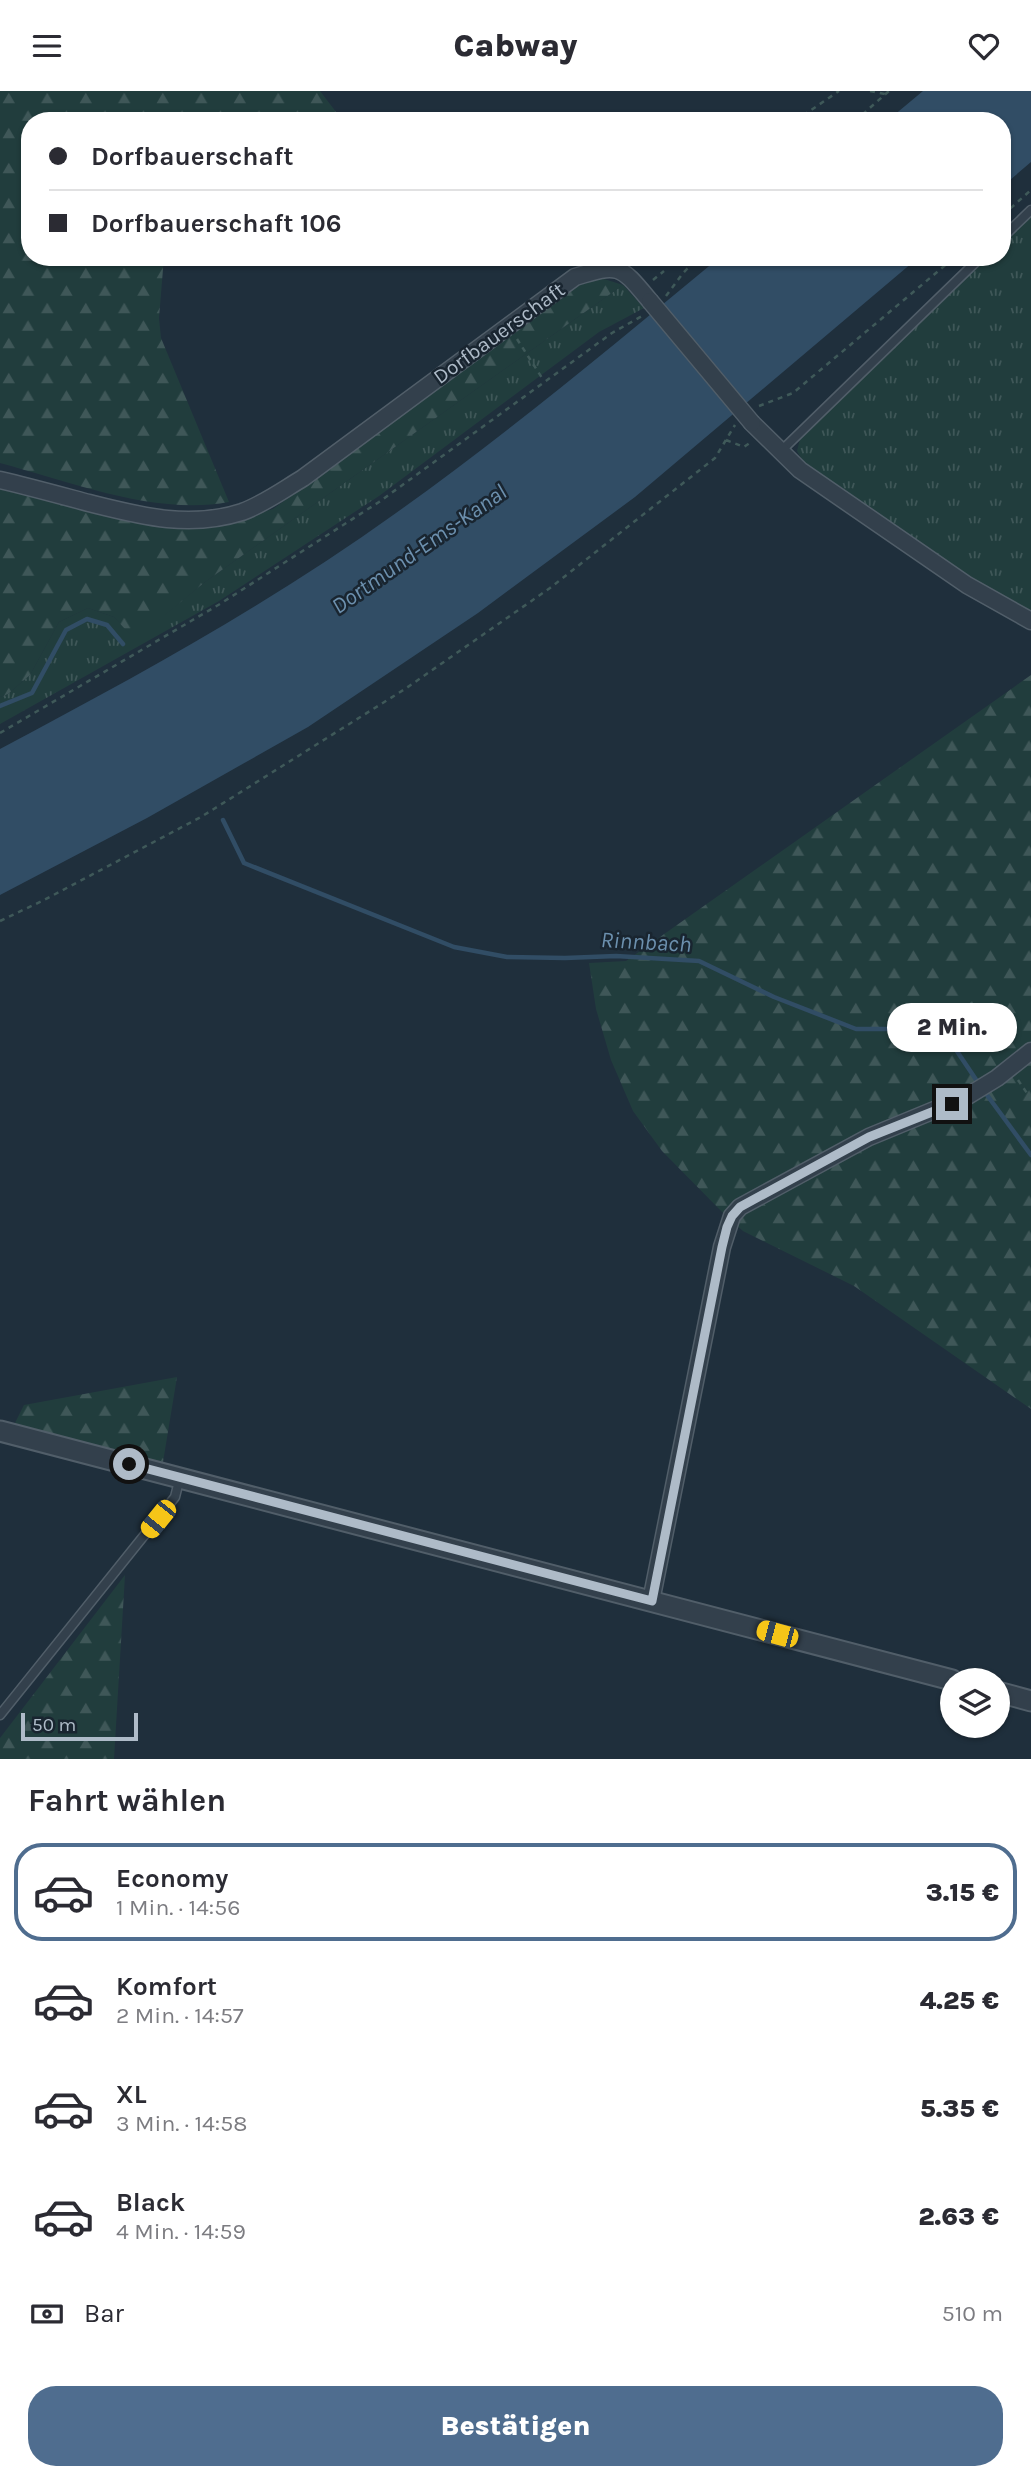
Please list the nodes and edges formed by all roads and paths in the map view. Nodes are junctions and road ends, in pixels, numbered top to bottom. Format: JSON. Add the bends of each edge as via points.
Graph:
{"nodes":[{"id":1,"x":839,"y":91,"type":"edge"},
{"id":2,"x":870,"y":91,"type":"edge"},
{"id":3,"x":887,"y":93,"type":"edge"},
{"id":4,"x":808,"y":112,"type":"edge"},
{"id":5,"x":865,"y":112,"type":"edge"},
{"id":6,"x":1031,"y":190,"type":"edge"},
{"id":7,"x":1011,"y":208,"type":"edge"},
{"id":8,"x":1031,"y":210,"type":"edge"},
{"id":9,"x":1011,"y":229,"type":"edge"},
{"id":10,"x":690,"y":266,"type":"edge"},
{"id":11,"x":945,"y":266,"type":"edge"},
{"id":12,"x":972,"y":266,"type":"edge"},
{"id":13,"x":651,"y":306,"type":"junction"},
{"id":14,"x":508,"y":324,"type":"junction"},
{"id":15,"x":544,"y":382,"type":"junction"},
{"id":16,"x":748,"y":417,"type":"junction"},
{"id":17,"x":726,"y":440,"type":"junction"},
{"id":18,"x":744,"y":447,"type":"dead end"},
{"id":19,"x":780,"y":452,"type":"junction"},
{"id":20,"x":0,"y":480,"type":"edge"},
{"id":21,"x":1031,"y":621,"type":"edge"},
{"id":22,"x":0,"y":733,"type":"edge"},
{"id":23,"x":0,"y":921,"type":"edge"},
{"id":24,"x":971,"y":1002,"type":"dead end"},
{"id":25,"x":1031,"y":1051,"type":"edge"},
{"id":26,"x":1003,"y":1073,"type":"junction"},
{"id":27,"x":1031,"y":1099,"type":"edge"},
{"id":28,"x":0,"y":1431,"type":"edge"},
{"id":29,"x":180,"y":1477,"type":"junction"},
{"id":30,"x":652,"y":1601,"type":"junction"},
{"id":31,"x":940,"y":1677,"type":"edge"},
{"id":32,"x":1010,"y":1695,"type":"edge"},
{"id":33,"x":1031,"y":1701,"type":"edge"},
{"id":34,"x":0,"y":1716,"type":"edge"}],
"edges":[{"from":1,"to":4,"type":"path"},
{"from":2,"to":3,"type":"path"},
{"from":3,"to":5,"type":"path"},
{"from":6,"to":7,"type":"path"},
{"from":8,"to":9,"type":"lane"},
{"from":10,"to":13,"type":"path"},
{"from":11,"to":16,"type":"path","via":[[793,393]]},
{"from":12,"to":19,"type":"lane"},
{"from":13,"to":14,"type":"street","name":"Dorfbauerschaft","via":[[629,276],[617,268],[603,268],[575,277]]},
{"from":13,"to":15,"type":"path"},
{"from":13,"to":16,"type":"street","name":"Dorfbauerschaft","bridge":true},
{"from":14,"to":15,"type":"path"},
{"from":14,"to":20,"type":"street","name":"Dorfbauerschaft","via":[[303,478],[243,511],[215,519],[174,521]]},
{"from":15,"to":22,"type":"path","via":[[379,502],[243,590]]},
{"from":16,"to":17,"type":"path"},
{"from":16,"to":19,"type":"street","name":"Dorfbauerschaft"},
{"from":17,"to":18,"type":"path"},
{"from":17,"to":23,"type":"path","via":[[715,458],[550,589],[405,689],[201,817]]},
{"from":19,"to":21,"type":"street","name":"Dorfbauerschaft","via":[[967,585]]},
{"from":24,"to":26,"type":"path"},
{"from":25,"to":26,"type":"street"},
{"from":26,"to":27,"type":"path"},
{"from":26,"to":30,"type":"street","via":[[966,1097],[869,1137],[732,1216]]},
{"from":28,"to":29,"type":"street"},
{"from":29,"to":30,"type":"street"},
{"from":29,"to":34,"type":"lane","via":[[175,1497]]},
{"from":30,"to":31,"type":"street"},
{"from":32,"to":33,"type":"street"}]}
